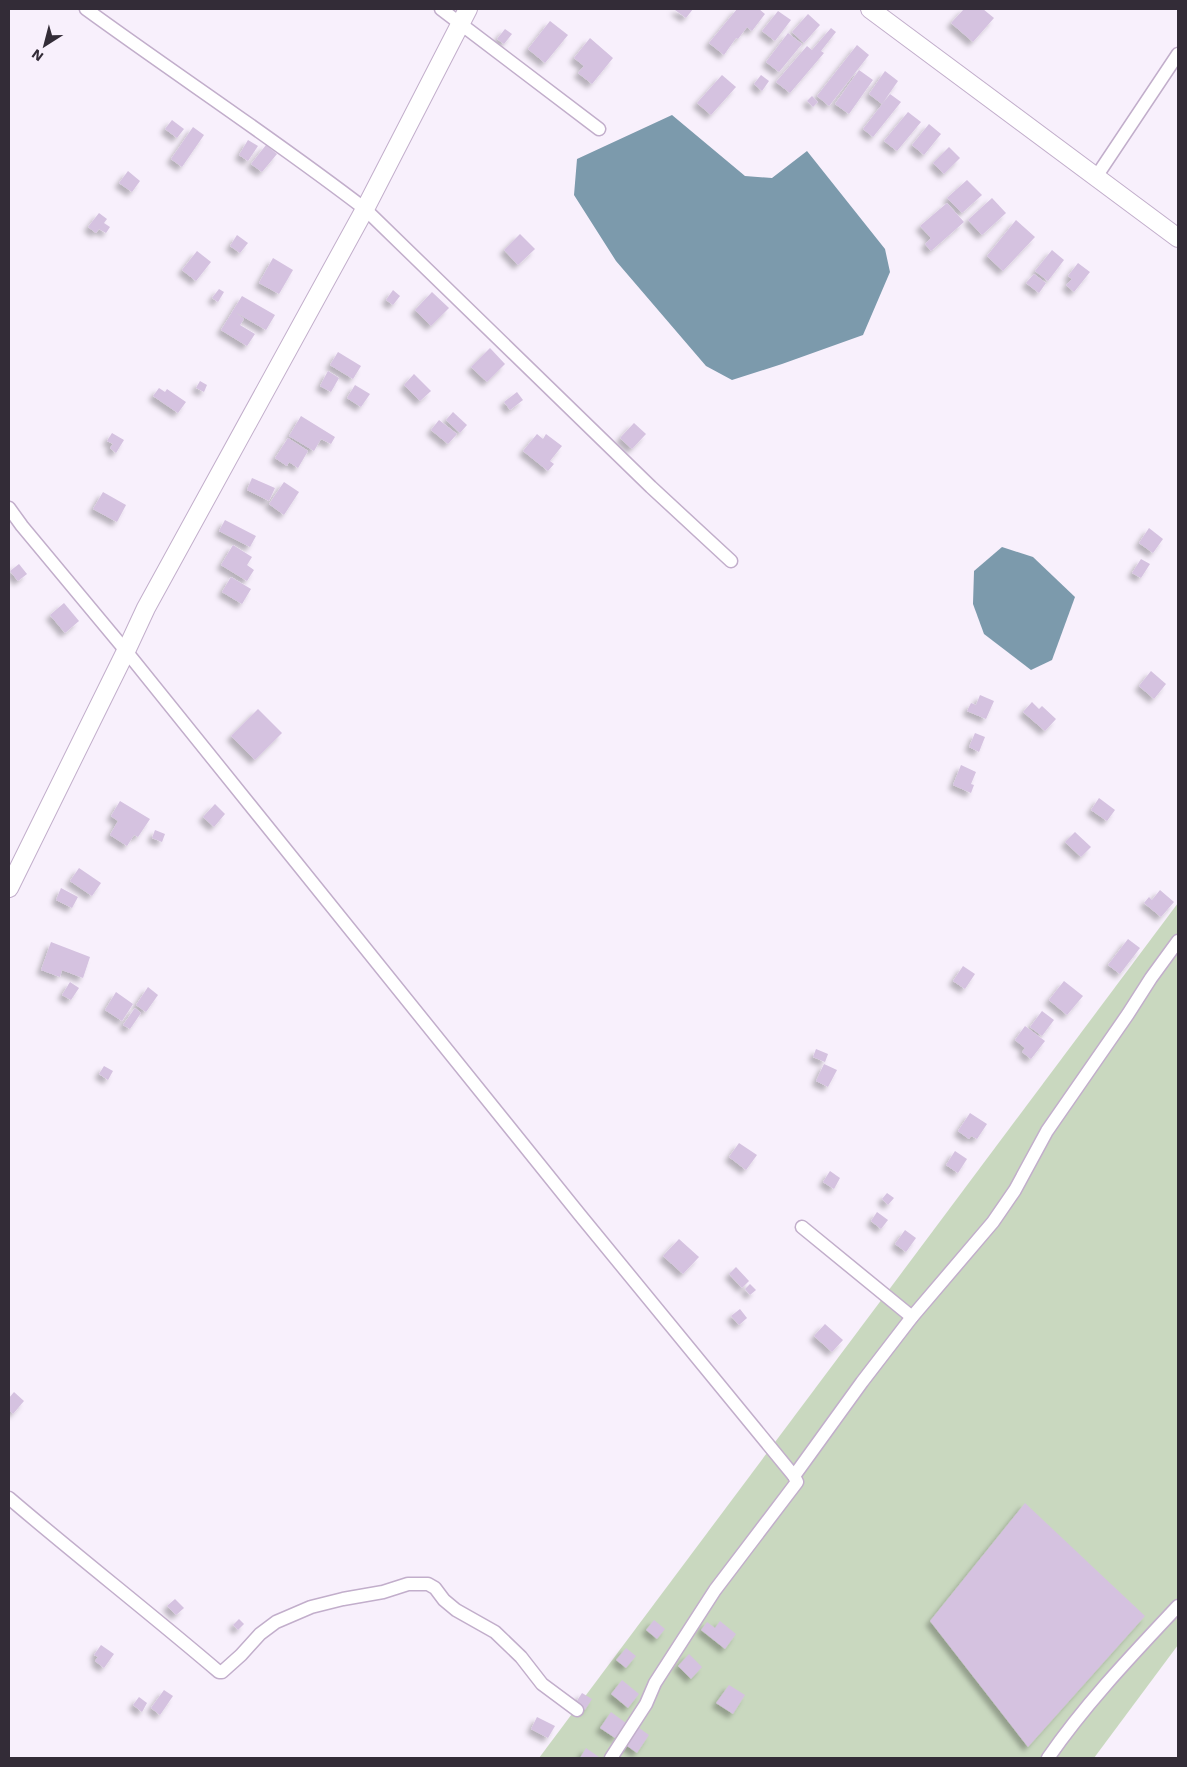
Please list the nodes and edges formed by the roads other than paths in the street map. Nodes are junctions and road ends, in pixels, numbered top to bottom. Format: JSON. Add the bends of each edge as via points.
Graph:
{"nodes":[{"id":1,"x":86,"y":9,"type":"edge"},
{"id":2,"x":441,"y":9,"type":"edge"},
{"id":3,"x":870,"y":9,"type":"edge"},
{"id":4,"x":465,"y":16,"type":"edge"},
{"id":5,"x":1178,"y":54,"type":"edge"},
{"id":6,"x":599,"y":129,"type":"dead end"},
{"id":7,"x":1096,"y":177,"type":"junction"},
{"id":8,"x":365,"y":209,"type":"junction"},
{"id":9,"x":1178,"y":238,"type":"edge"},
{"id":10,"x":9,"y":508,"type":"edge"},
{"id":11,"x":731,"y":561,"type":"dead end"},
{"id":12,"x":126,"y":651,"type":"junction"},
{"id":13,"x":11,"y":876,"type":"edge"},
{"id":14,"x":1178,"y":941,"type":"edge"},
{"id":15,"x":802,"y":1227,"type":"dead end"},
{"id":16,"x":912,"y":1317,"type":"junction"},
{"id":17,"x":794,"y":1476,"type":"junction"},
{"id":18,"x":9,"y":1498,"type":"edge"},
{"id":19,"x":1178,"y":1606,"type":"edge"},
{"id":20,"x":577,"y":1710,"type":"dead end"},
{"id":21,"x":611,"y":1758,"type":"edge"},
{"id":22,"x":1048,"y":1758,"type":"edge"}],
"edges":[{"from":1,"to":8,"type":"street"},
{"from":2,"to":4,"type":"street"},
{"from":3,"to":7,"type":"street"},
{"from":4,"to":6,"type":"street"},
{"from":4,"to":8,"type":"street"},
{"from":5,"to":7,"type":"street"},
{"from":7,"to":9,"type":"street"},
{"from":8,"to":11,"type":"street"},
{"from":8,"to":12,"type":"street","via":[[146,608]]},
{"from":10,"to":12,"type":"street"},
{"from":12,"to":13,"type":"street"},
{"from":12,"to":17,"type":"street","via":[[580,1216]]},
{"from":14,"to":16,"type":"street","via":[[1047,1131],[1015,1190],[993,1222]]},
{"from":15,"to":16,"type":"street"},
{"from":16,"to":17,"type":"street"},
{"from":17,"to":21,"type":"street","via":[[796,1482],[704,1607]]},
{"from":18,"to":20,"type":"street","via":[[219,1672],[276,1622],[311,1607],[408,1584],[428,1584],[456,1610],[495,1632],[521,1657],[542,1684]]},
{"from":19,"to":22,"type":"street","via":[[1117,1671]]}]}
